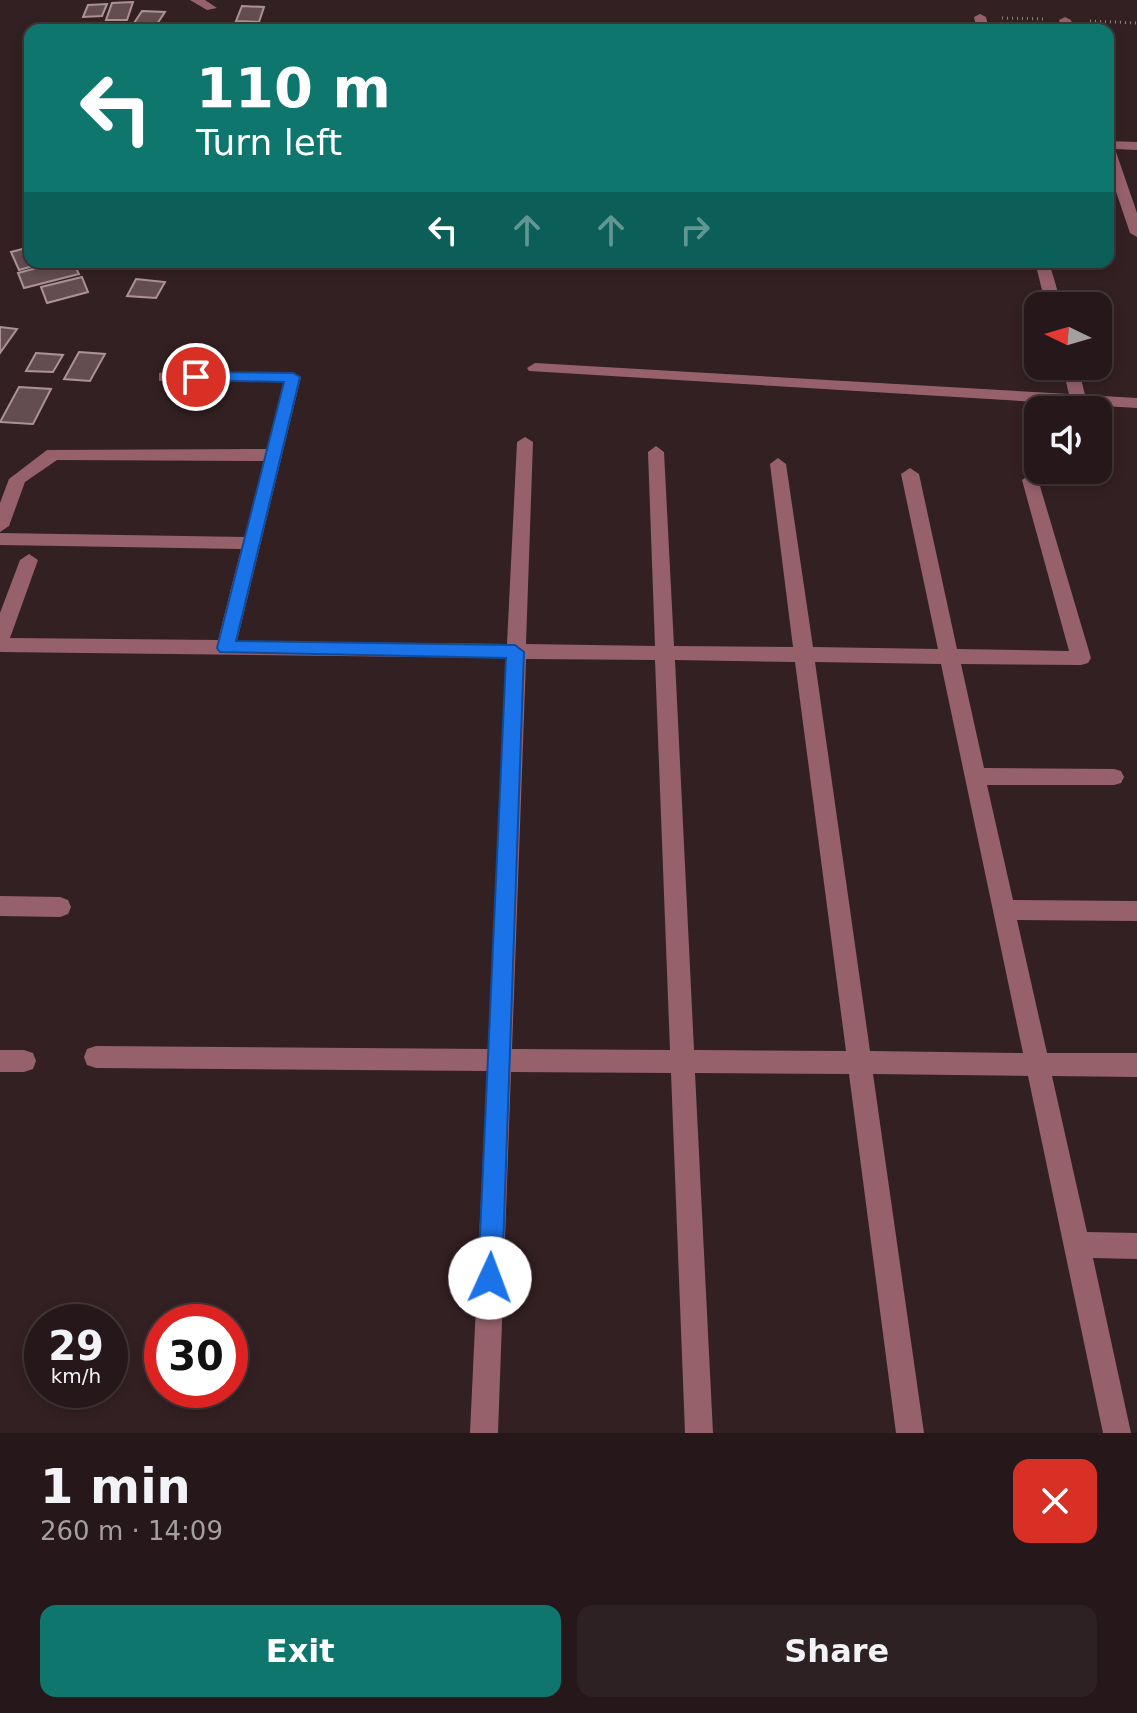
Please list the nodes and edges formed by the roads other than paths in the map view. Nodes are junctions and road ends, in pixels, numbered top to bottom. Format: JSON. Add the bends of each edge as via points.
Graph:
{"nodes":[{"id":1,"x":196,"y":0,"type":"edge"},
{"id":2,"x":211,"y":8,"type":"dead end"},
{"id":3,"x":980,"y":17,"type":"dead end"},
{"id":4,"x":982,"y":24,"type":"edge"},
{"id":5,"x":1114,"y":146,"type":"edge"},
{"id":6,"x":1137,"y":146,"type":"edge"},
{"id":7,"x":1114,"y":164,"type":"edge"},
{"id":8,"x":1137,"y":233,"type":"edge"},
{"id":9,"x":1044,"y":268,"type":"edge"},
{"id":10,"x":1050,"y":292,"type":"edge"},
{"id":11,"x":535,"y":368,"type":"dead end"},
{"id":12,"x":165,"y":377,"type":"dead end"},
{"id":13,"x":1024,"y":398,"type":"edge"},
{"id":14,"x":1112,"y":402,"type":"edge"},
{"id":15,"x":1137,"y":403,"type":"edge"},
{"id":16,"x":525,"y":442,"type":"dead end"},
{"id":17,"x":656,"y":452,"type":"dead end"},
{"id":18,"x":274,"y":455,"type":"junction"},
{"id":19,"x":778,"y":464,"type":"dead end"},
{"id":20,"x":910,"y":474,"type":"dead end"},
{"id":21,"x":1032,"y":484,"type":"edge"},
{"id":22,"x":0,"y":526,"type":"edge"},
{"id":23,"x":0,"y":539,"type":"edge"},
{"id":24,"x":252,"y":543,"type":"junction"},
{"id":25,"x":29,"y":560,"type":"dead end"},
{"id":26,"x":0,"y":638,"type":"edge"},
{"id":27,"x":0,"y":645,"type":"edge"},
{"id":28,"x":226,"y":648,"type":"junction"},
{"id":29,"x":515,"y":652,"type":"junction"},
{"id":30,"x":665,"y":654,"type":"junction"},
{"id":31,"x":804,"y":655,"type":"junction"},
{"id":32,"x":949,"y":657,"type":"junction"},
{"id":33,"x":975,"y":776,"type":"junction"},
{"id":34,"x":1114,"y":777,"type":"dead end"},
{"id":35,"x":0,"y":906,"type":"edge"},
{"id":36,"x":60,"y":907,"type":"dead end"},
{"id":37,"x":1004,"y":910,"type":"junction"},
{"id":38,"x":1137,"y":911,"type":"edge"},
{"id":39,"x":96,"y":1057,"type":"dead end"},
{"id":40,"x":499,"y":1060,"type":"junction"},
{"id":41,"x":683,"y":1062,"type":"junction"},
{"id":42,"x":859,"y":1063,"type":"junction"},
{"id":43,"x":1037,"y":1065,"type":"junction"},
{"id":44,"x":1137,"y":1065,"type":"edge"},
{"id":45,"x":1076,"y":1245,"type":"junction"},
{"id":46,"x":1137,"y":1246,"type":"edge"},
{"id":47,"x":484,"y":1433,"type":"edge"},
{"id":48,"x":699,"y":1433,"type":"edge"},
{"id":49,"x":910,"y":1433,"type":"edge"},
{"id":50,"x":1117,"y":1433,"type":"edge"}],
"edges":[{"from":1,"to":2,"type":"street"},
{"from":3,"to":4,"type":"street"},
{"from":5,"to":6,"type":"street"},
{"from":7,"to":8,"type":"street"},
{"from":9,"to":10,"type":"street"},
{"from":11,"to":13,"type":"street"},
{"from":12,"to":18,"type":"street","via":[[293,377]]},
{"from":14,"to":15,"type":"street"},
{"from":16,"to":29,"type":"street"},
{"from":17,"to":30,"type":"street"},
{"from":18,"to":22,"type":"street","via":[[53,454],[18,479]]},
{"from":18,"to":24,"type":"street"},
{"from":19,"to":31,"type":"street"},
{"from":20,"to":32,"type":"street"},
{"from":21,"to":32,"type":"street","via":[[1081,658]]},
{"from":23,"to":24,"type":"street"},
{"from":24,"to":28,"type":"street"},
{"from":25,"to":26,"type":"street"},
{"from":27,"to":28,"type":"street"},
{"from":28,"to":29,"type":"street"},
{"from":29,"to":30,"type":"street"},
{"from":29,"to":40,"type":"street"},
{"from":30,"to":31,"type":"street"},
{"from":30,"to":41,"type":"street"},
{"from":31,"to":32,"type":"street"},
{"from":31,"to":42,"type":"street"},
{"from":32,"to":33,"type":"street"},
{"from":33,"to":34,"type":"street"},
{"from":33,"to":37,"type":"street"},
{"from":35,"to":36,"type":"street"},
{"from":37,"to":38,"type":"street"},
{"from":37,"to":43,"type":"street"},
{"from":39,"to":40,"type":"street"},
{"from":40,"to":41,"type":"street"},
{"from":40,"to":47,"type":"street"},
{"from":41,"to":42,"type":"street"},
{"from":41,"to":48,"type":"street"},
{"from":42,"to":43,"type":"street"},
{"from":42,"to":49,"type":"street"},
{"from":43,"to":44,"type":"street"},
{"from":43,"to":45,"type":"street"},
{"from":45,"to":46,"type":"street"},
{"from":45,"to":50,"type":"street"}]}
